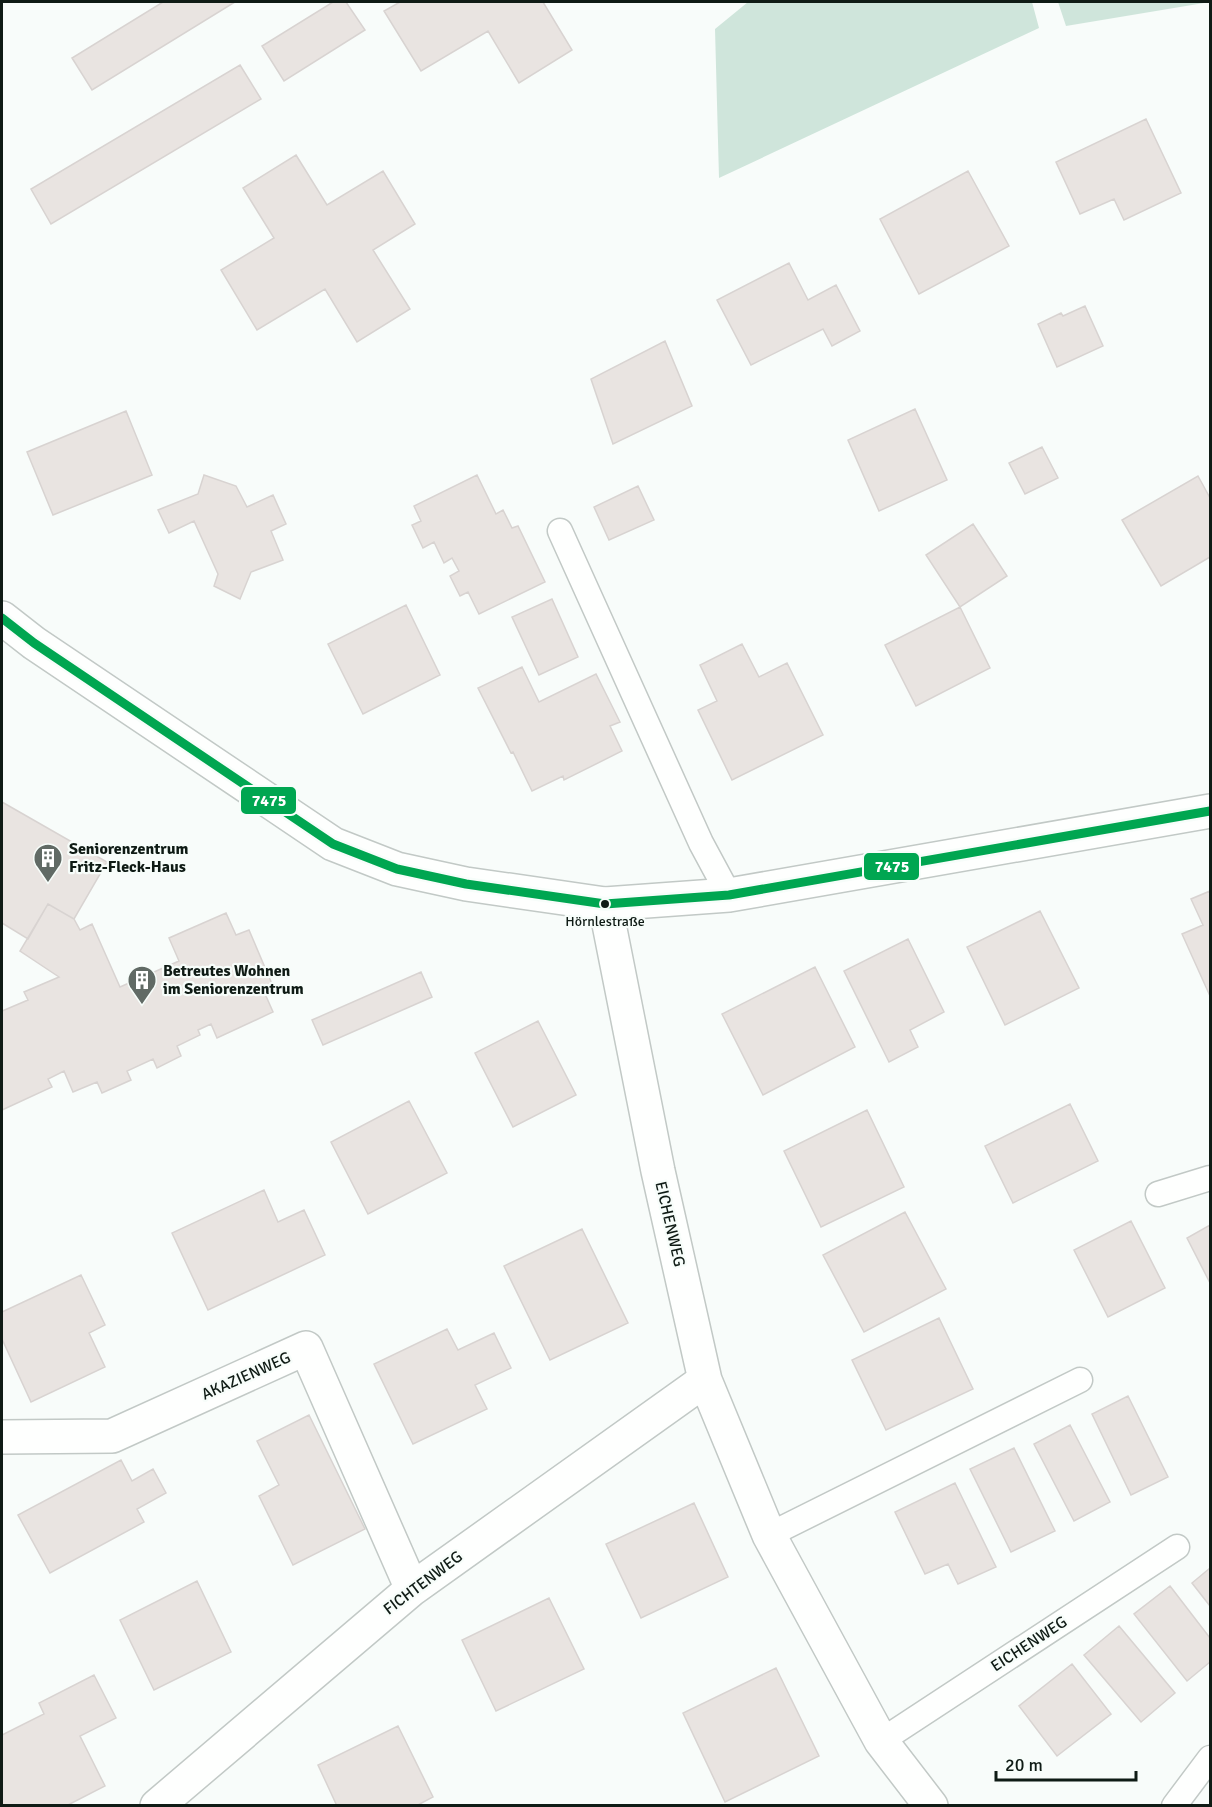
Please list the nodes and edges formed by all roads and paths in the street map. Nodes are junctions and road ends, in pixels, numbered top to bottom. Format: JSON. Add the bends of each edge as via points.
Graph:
{"nodes":[{"id":1,"x":560,"y":531,"type":"dead end"},
{"id":2,"x":2,"y":618,"type":"edge"},
{"id":3,"x":1210,"y":811,"type":"edge"},
{"id":4,"x":729,"y":895,"type":"junction"},
{"id":5,"x":605,"y":904,"type":"junction"},
{"id":6,"x":1210,"y":1178,"type":"edge"},
{"id":7,"x":1158,"y":1194,"type":"dead end"},
{"id":8,"x":705,"y":1380,"type":"junction"},
{"id":9,"x":1080,"y":1380,"type":"dead end"},
{"id":10,"x":2,"y":1437,"type":"edge"},
{"id":11,"x":769,"y":1535,"type":"junction"},
{"id":12,"x":1177,"y":1546,"type":"dead end"},
{"id":13,"x":412,"y":1589,"type":"junction"},
{"id":14,"x":881,"y":1741,"type":"junction"},
{"id":15,"x":1210,"y":1758,"type":"edge"},
{"id":16,"x":157,"y":1806,"type":"edge"},
{"id":17,"x":931,"y":1806,"type":"edge"},
{"id":18,"x":1174,"y":1806,"type":"edge"}],
"edges":[{"from":1,"to":4,"type":"lane","via":[[701,843]]},
{"from":2,"to":5,"type":"street","via":[[333,844],[397,869],[466,884]]},
{"from":3,"to":4,"type":"street"},
{"from":4,"to":5,"type":"street"},
{"from":5,"to":8,"type":"street","name":"EICHENWEG","via":[[658,1171]]},
{"from":6,"to":7,"type":"lane"},
{"from":8,"to":11,"type":"street","name":"EICHENWEG"},
{"from":8,"to":13,"type":"street","name":"FICHTENWEG"},
{"from":9,"to":11,"type":"lane"},
{"from":10,"to":13,"type":"street","name":"AKAZIENWEG","via":[[112,1436],[306,1348]]},
{"from":11,"to":14,"type":"street","name":"EICHENWEG"},
{"from":12,"to":14,"type":"lane","name":"EICHENWEG"},
{"from":13,"to":16,"type":"street","name":"FICHTENWEG"},
{"from":14,"to":17,"type":"street","name":"EICHENWEG"},
{"from":15,"to":18,"type":"lane"}]}
